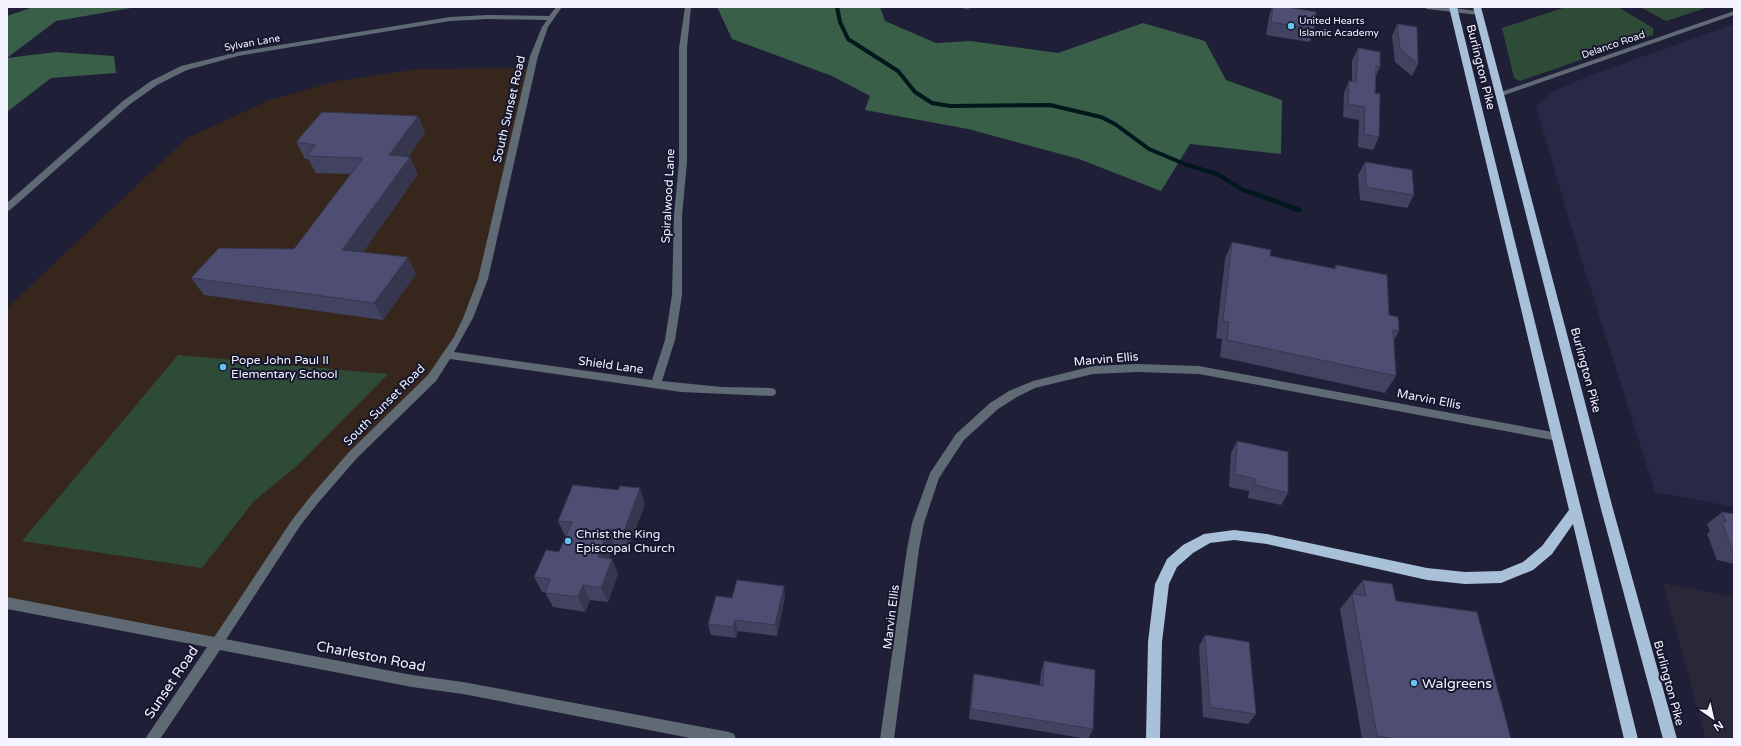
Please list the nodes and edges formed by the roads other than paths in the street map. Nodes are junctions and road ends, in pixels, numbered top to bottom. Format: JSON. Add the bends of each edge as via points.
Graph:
{"nodes":[{"id":1,"x":559,"y":7,"type":"edge"},
{"id":2,"x":688,"y":7,"type":"edge"},
{"id":3,"x":1427,"y":7,"type":"edge"},
{"id":4,"x":1453,"y":9,"type":"edge"},
{"id":5,"x":1477,"y":10,"type":"edge"},
{"id":6,"x":1734,"y":13,"type":"edge"},
{"id":7,"x":550,"y":18,"type":"junction"},
{"id":8,"x":1499,"y":94,"type":"junction"},
{"id":9,"x":7,"y":208,"type":"edge"},
{"id":10,"x":447,"y":355,"type":"junction"},
{"id":11,"x":656,"y":384,"type":"junction"},
{"id":12,"x":771,"y":392,"type":"dead end"},
{"id":13,"x":1558,"y":437,"type":"junction"},
{"id":14,"x":1575,"y":511,"type":"junction"},
{"id":15,"x":7,"y":603,"type":"edge"},
{"id":16,"x":217,"y":643,"type":"junction"},
{"id":17,"x":152,"y":739,"type":"edge"},
{"id":18,"x":729,"y":739,"type":"edge"},
{"id":19,"x":887,"y":739,"type":"edge"},
{"id":20,"x":1153,"y":739,"type":"edge"},
{"id":21,"x":1631,"y":739,"type":"edge"},
{"id":22,"x":1670,"y":739,"type":"edge"}],
"edges":[{"from":1,"to":7,"type":"street","name":"South Sunset Road"},
{"from":2,"to":11,"type":"street","name":"Spiralwood Lane","via":[[683,48],[683,162],[678,216],[677,295],[670,340]]},
{"from":3,"to":4,"type":"street"},
{"from":4,"to":5,"type":"street"},
{"from":4,"to":13,"type":"highway","name":"Burlington Pike"},
{"from":5,"to":8,"type":"highway","name":"Burlington Pike"},
{"from":6,"to":8,"type":"street","name":"Delanco Road"},
{"from":7,"to":9,"type":"street","name":"Sylvan Lane","via":[[487,16],[450,19],[238,54],[184,68],[154,83],[131,100]]},
{"from":7,"to":10,"type":"street","name":"South Sunset Road","via":[[534,56],[483,279],[468,318]]},
{"from":8,"to":22,"type":"highway","name":"Burlington Pike"},
{"from":10,"to":11,"type":"street","name":"Shield Lane"},
{"from":10,"to":16,"type":"street","name":"South Sunset Road","via":[[432,378],[353,455],[314,500]]},
{"from":11,"to":12,"type":"street","name":"Shield Lane","via":[[722,391]]},
{"from":13,"to":14,"type":"highway","name":"Burlington Pike"},
{"from":13,"to":19,"type":"street","name":"Marvin Ellis","via":[[1199,370],[1093,370],[1033,384],[994,406],[976,420],[960,437],[934,476],[918,523]]},
{"from":14,"to":20,"type":"highway","via":[[1547,550],[1528,566],[1501,577],[1466,578],[1427,574],[1268,540],[1234,535],[1208,538],[1188,549],[1172,563],[1162,584],[1155,642]]},
{"from":14,"to":21,"type":"highway","name":"Burlington Pike"},
{"from":15,"to":16,"type":"street","name":"Charleston Road"},
{"from":16,"to":17,"type":"street","name":"Sunset Road"},
{"from":16,"to":18,"type":"street","name":"Charleston Road"}]}
